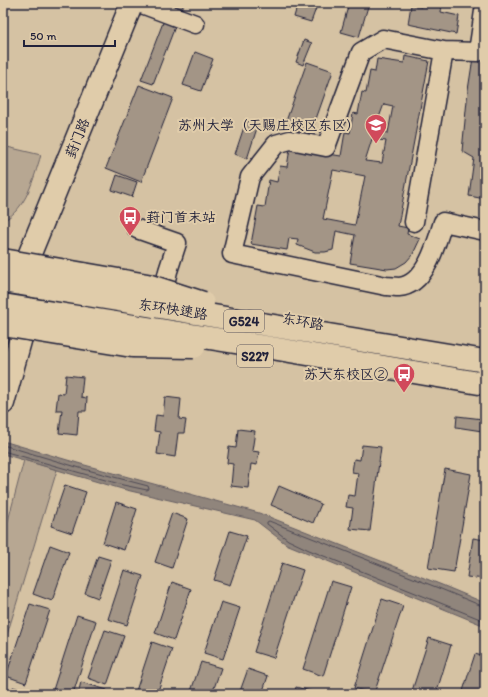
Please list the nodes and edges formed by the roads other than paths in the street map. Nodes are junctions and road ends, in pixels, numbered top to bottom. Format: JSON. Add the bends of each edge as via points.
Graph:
{"nodes":[{"id":1,"x":132,"y":3,"type":"edge"},
{"id":2,"x":139,"y":3,"type":"edge"},
{"id":3,"x":485,"y":4,"type":"edge"},
{"id":4,"x":195,"y":24,"type":"dead end"},
{"id":5,"x":444,"y":50,"type":"junction"},
{"id":6,"x":482,"y":53,"type":"edge"},
{"id":7,"x":414,"y":222,"type":"dead end"},
{"id":8,"x":137,"y":229,"type":"dead end"},
{"id":9,"x":485,"y":231,"type":"edge"},
{"id":10,"x":3,"y":260,"type":"edge"},
{"id":11,"x":9,"y":274,"type":"edge"},
{"id":12,"x":162,"y":297,"type":"junction"},
{"id":13,"x":3,"y":305,"type":"edge"},
{"id":14,"x":3,"y":314,"type":"edge"},
{"id":15,"x":26,"y":319,"type":"junction"},
{"id":16,"x":3,"y":325,"type":"edge"},
{"id":17,"x":271,"y":325,"type":"junction"},
{"id":18,"x":266,"y":347,"type":"junction"},
{"id":19,"x":485,"y":352,"type":"edge"},
{"id":20,"x":485,"y":361,"type":"edge"},
{"id":21,"x":485,"y":384,"type":"edge"},
{"id":22,"x":485,"y":393,"type":"edge"},
{"id":23,"x":3,"y":403,"type":"edge"}],
"edges":[{"from":1,"to":11,"type":"main road","name":"葑门路"},
{"from":2,"to":4,"type":"street"},
{"from":3,"to":6,"type":"street"},
{"from":5,"to":6,"type":"street"},
{"from":5,"to":7,"type":"street"},
{"from":5,"to":9,"type":"street","via":[[383,39],[360,52],[326,147],[290,140],[276,144],[250,177],[232,254],[400,287],[409,284],[426,267],[443,222]]},
{"from":8,"to":12,"type":"street","via":[[177,243]]},
{"from":10,"to":17,"type":"main road","bridge":true,"via":[[147,285]]},
{"from":11,"to":12,"type":"main road","name":"东环路"},
{"from":11,"to":14,"type":"main road","name":"葑门路"},
{"from":11,"to":15,"type":"main road"},
{"from":11,"to":17,"type":"main road","name":"东环快速路","number":"G524","bridge":true},
{"from":12,"to":19,"type":"main road","name":"东环路"},
{"from":13,"to":18,"type":"main road","name":"东环快速路","number":"G524","bridge":true},
{"from":14,"to":15,"type":"main road","number":"S227"},
{"from":15,"to":22,"type":"main road","number":"S227"},
{"from":15,"to":23,"type":"main road"},
{"from":16,"to":18,"type":"main road","bridge":true,"via":[[132,346]]},
{"from":17,"to":20,"type":"main road","name":"东环快速路","number":"G524","bridge":true},
{"from":18,"to":21,"type":"main road","name":"东环快速路","number":"G524","bridge":true}]}
